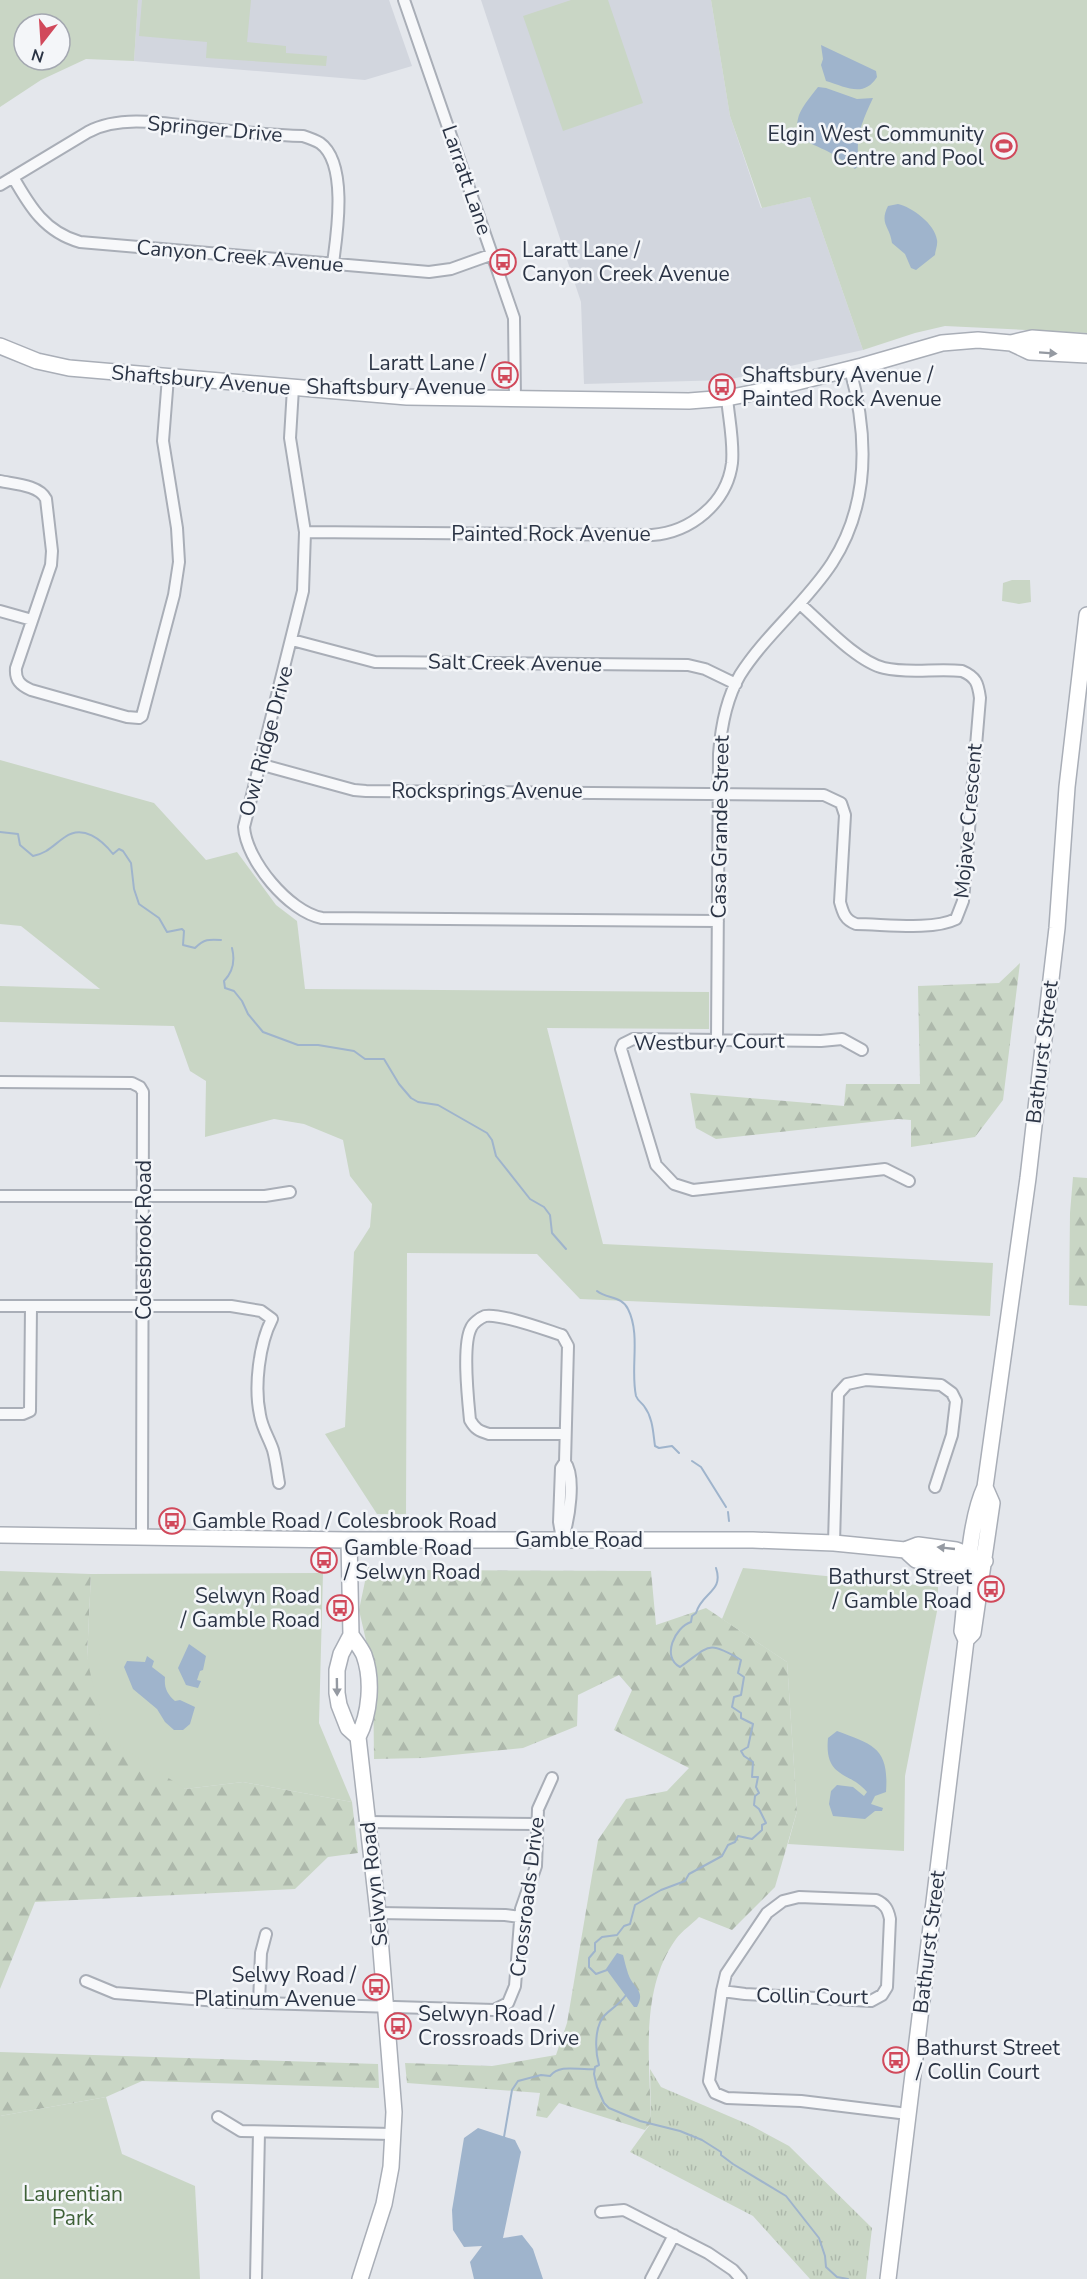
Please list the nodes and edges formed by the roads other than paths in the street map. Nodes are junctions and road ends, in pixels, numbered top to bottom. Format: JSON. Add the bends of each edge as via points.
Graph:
{"nodes":[{"id":1,"x":404,"y":0,"type":"edge"},
{"id":2,"x":13,"y":177,"type":"junction"},
{"id":3,"x":0,"y":185,"type":"edge"},
{"id":4,"x":493,"y":254,"type":"junction"},
{"id":5,"x":333,"y":264,"type":"junction"},
{"id":6,"x":1087,"y":342,"type":"edge"},
{"id":7,"x":1011,"y":343,"type":"junction"},
{"id":8,"x":0,"y":346,"type":"edge"},
{"id":9,"x":1087,"y":355,"type":"edge"},
{"id":10,"x":850,"y":369,"type":"junction"},
{"id":11,"x":168,"y":377,"type":"junction"},
{"id":12,"x":293,"y":388,"type":"junction"},
{"id":13,"x":515,"y":399,"type":"junction"},
{"id":14,"x":727,"y":399,"type":"junction"},
{"id":15,"x":0,"y":481,"type":"edge"},
{"id":16,"x":305,"y":532,"type":"junction"},
{"id":17,"x":800,"y":604,"type":"junction"},
{"id":18,"x":0,"y":611,"type":"edge"},
{"id":19,"x":1087,"y":615,"type":"edge"},
{"id":20,"x":32,"y":620,"type":"junction"},
{"id":21,"x":292,"y":640,"type":"junction"},
{"id":22,"x":736,"y":684,"type":"junction"},
{"id":23,"x":259,"y":764,"type":"junction"},
{"id":24,"x":719,"y":793,"type":"junction"},
{"id":25,"x":718,"y":921,"type":"junction"},
{"id":26,"x":717,"y":1040,"type":"junction"},
{"id":27,"x":862,"y":1050,"type":"dead end"},
{"id":28,"x":0,"y":1082,"type":"edge"},
{"id":29,"x":909,"y":1181,"type":"dead end"},
{"id":30,"x":290,"y":1192,"type":"dead end"},
{"id":31,"x":0,"y":1196,"type":"edge"},
{"id":32,"x":144,"y":1197,"type":"junction"},
{"id":33,"x":0,"y":1306,"type":"edge"},
{"id":34,"x":31,"y":1306,"type":"junction"},
{"id":35,"x":144,"y":1306,"type":"junction"},
{"id":36,"x":0,"y":1414,"type":"edge"},
{"id":37,"x":565,"y":1434,"type":"junction"},
{"id":38,"x":279,"y":1483,"type":"dead end"},
{"id":39,"x":935,"y":1487,"type":"dead end"},
{"id":40,"x":985,"y":1487,"type":"junction"},
{"id":41,"x":0,"y":1535,"type":"edge"},
{"id":42,"x":142,"y":1536,"type":"junction"},
{"id":43,"x":562,"y":1539,"type":"junction"},
{"id":44,"x":350,"y":1540,"type":"junction"},
{"id":45,"x":834,"y":1543,"type":"junction"},
{"id":46,"x":970,"y":1559,"type":"junction"},
{"id":47,"x":985,"y":1561,"type":"junction"},
{"id":48,"x":351,"y":1635,"type":"junction"},
{"id":49,"x":966,"y":1640,"type":"junction"},
{"id":50,"x":357,"y":1737,"type":"junction"},
{"id":51,"x":552,"y":1778,"type":"dead end"},
{"id":52,"x":368,"y":1822,"type":"junction"},
{"id":53,"x":536,"y":1824,"type":"junction"},
{"id":54,"x":378,"y":1913,"type":"junction"},
{"id":55,"x":520,"y":1917,"type":"junction"},
{"id":56,"x":266,"y":1934,"type":"dead end"},
{"id":57,"x":86,"y":1981,"type":"dead end"},
{"id":58,"x":722,"y":1991,"type":"junction"},
{"id":59,"x":259,"y":2003,"type":"junction"},
{"id":60,"x":386,"y":2006,"type":"junction"},
{"id":61,"x":908,"y":2114,"type":"junction"},
{"id":62,"x":218,"y":2117,"type":"dead end"},
{"id":63,"x":259,"y":2132,"type":"junction"},
{"id":64,"x":393,"y":2134,"type":"junction"},
{"id":65,"x":600,"y":2212,"type":"dead end"},
{"id":66,"x":674,"y":2235,"type":"junction"},
{"id":67,"x":256,"y":2279,"type":"edge"},
{"id":68,"x":360,"y":2279,"type":"edge"},
{"id":69,"x":651,"y":2279,"type":"edge"},
{"id":70,"x":741,"y":2279,"type":"edge"},
{"id":71,"x":888,"y":2279,"type":"edge"}],
"edges":[{"from":1,"to":4,"type":"street","name":"Larratt Lane"},
{"from":2,"to":3,"type":"street","name":"Springer Drive"},
{"from":2,"to":5,"type":"street","name":"Canyon Creek Avenue","via":[[44,224],[80,242]]},
{"from":2,"to":5,"type":"street","name":"Springer Drive","via":[[97,127],[112,124],[141,122],[303,136],[321,144],[329,153],[339,189]]},
{"from":4,"to":5,"type":"street","name":"Canyon Creek Avenue","via":[[451,269],[429,272]]},
{"from":4,"to":13,"type":"street","name":"Larratt Lane","via":[[514,318]]},
{"from":6,"to":7,"type":"main road","name":"Shaftsbury Avenue","via":[[1032,338]]},
{"from":7,"to":9,"type":"main road","name":"Shaftsbury Avenue","one_way":true,"via":[[1030,351]]},
{"from":7,"to":10,"type":"main road","name":"Shaftsbury Avenue","via":[[942,343]]},
{"from":8,"to":11,"type":"main road","name":"Shaftsbury Avenue","via":[[58,366]]},
{"from":10,"to":14,"type":"main road","name":"Shaftsbury Avenue"},
{"from":10,"to":17,"type":"street","name":"Casa Grande Street","via":[[863,438],[860,492],[833,562]]},
{"from":11,"to":12,"type":"main road","name":"Shaftsbury Avenue"},
{"from":11,"to":20,"type":"street","via":[[163,441],[179,562],[142,716],[134,719],[23,686],[16,668]]},
{"from":12,"to":13,"type":"main road","name":"Shaftsbury Avenue","via":[[418,398]]},
{"from":12,"to":16,"type":"street","name":"Owl Ridge Drive","via":[[290,438]]},
{"from":13,"to":14,"type":"main road","name":"Shaftsbury Avenue"},
{"from":14,"to":16,"type":"street","name":"Painted Rock Avenue","via":[[732,444],[728,478],[710,508],[676,531],[652,535]]},
{"from":15,"to":20,"type":"street","via":[[35,489],[46,499],[51,565]]},
{"from":16,"to":21,"type":"street","name":"Owl Ridge Drive","via":[[303,591]]},
{"from":17,"to":22,"type":"street","name":"Casa Grande Street"},
{"from":17,"to":24,"type":"street","name":"Mojave Crescent","via":[[873,665],[886,669],[962,671],[977,681],[980,698],[963,901],[956,919],[941,925],[849,921],[840,902],[845,815],[841,803],[824,795]]},
{"from":18,"to":20,"type":"street"},
{"from":19,"to":40,"type":"main road","name":"Bathurst Street","via":[[1041,1068]]},
{"from":21,"to":22,"type":"street","name":"Salt Creek Avenue","via":[[375,662],[688,665],[714,672]]},
{"from":21,"to":23,"type":"street","name":"Owl Ridge Drive"},
{"from":22,"to":24,"type":"street","name":"Casa Grande Street","via":[[721,732]]},
{"from":23,"to":24,"type":"street","name":"Rocksprings Avenue","via":[[366,791]]},
{"from":23,"to":25,"type":"street","name":"Owl Ridge Drive","via":[[244,821],[246,843],[288,900],[312,916]]},
{"from":24,"to":25,"type":"street","name":"Casa Grande Street"},
{"from":25,"to":26,"type":"street","name":"Casa Grande Street"},
{"from":26,"to":27,"type":"street","name":"Westbury Court","via":[[842,1039]]},
{"from":26,"to":29,"type":"street","name":"Westbury Court","via":[[633,1039],[623,1044],[622,1056],[656,1165],[674,1184],[693,1190],[885,1169]]},
{"from":28,"to":32,"type":"street","name":"Colesbrook Road","via":[[132,1083],[140,1087],[144,1100]]},
{"from":30,"to":32,"type":"street","via":[[265,1196]]},
{"from":31,"to":32,"type":"street"},
{"from":32,"to":35,"type":"street","name":"Colesbrook Road"},
{"from":33,"to":34,"type":"street"},
{"from":34,"to":35,"type":"street"},
{"from":34,"to":36,"type":"street","via":[[30,1411]]},
{"from":35,"to":38,"type":"street","via":[[231,1306],[261,1311],[272,1319],[262,1347],[258,1401]]},
{"from":35,"to":42,"type":"street","name":"Colesbrook Road"},
{"from":37,"to":37,"type":"street","via":[[568,1346],[562,1335],[499,1317],[486,1316],[474,1323],[469,1334],[467,1376],[473,1426],[489,1434]]},
{"from":37,"to":43,"type":"street","via":[[570,1500]]},
{"from":39,"to":45,"type":"street","via":[[952,1435],[956,1401],[952,1393],[941,1385],[866,1380],[847,1384],[838,1394]]},
{"from":40,"to":46,"type":"main road","name":"Bathurst Street","via":[[978,1502]]},
{"from":40,"to":47,"type":"main road","name":"Bathurst Street","via":[[992,1503]]},
{"from":41,"to":42,"type":"main road","name":"Gamble Road"},
{"from":42,"to":44,"type":"main road","name":"Gamble Road"},
{"from":43,"to":44,"type":"main road","name":"Gamble Road"},
{"from":43,"to":45,"type":"main road","name":"Gamble Road"},
{"from":44,"to":48,"type":"main road","name":"Selwyn Road"},
{"from":45,"to":46,"type":"main road","name":"Gamble Road","via":[[905,1550],[918,1545],[956,1550]]},
{"from":46,"to":47,"type":"main road","name":"Gamble Road"},
{"from":46,"to":49,"type":"main road","name":"Bathurst Street","via":[[962,1631]]},
{"from":47,"to":49,"type":"main road","name":"Bathurst Street","via":[[973,1633]]},
{"from":48,"to":50,"type":"main road","name":"Selwyn Road","via":[[363,1654],[368,1679],[368,1710]]},
{"from":48,"to":50,"type":"main road","name":"Selwyn Road","one_way":true,"via":[[337,1670],[337,1693],[348,1728]]},
{"from":49,"to":61,"type":"main road","name":"Bathurst Street"},
{"from":50,"to":52,"type":"main road","name":"Selwyn Road"},
{"from":51,"to":53,"type":"street","name":"Crossroads Drive","via":[[538,1809]]},
{"from":52,"to":53,"type":"street"},
{"from":52,"to":54,"type":"main road","name":"Selwyn Road"},
{"from":53,"to":55,"type":"street","name":"Crossroads Drive","via":[[536,1866]]},
{"from":54,"to":55,"type":"street"},
{"from":54,"to":60,"type":"main road","name":"Selwyn Road"},
{"from":55,"to":60,"type":"street","name":"Crossroads Drive","via":[[515,1986],[508,2003],[494,2010]]},
{"from":56,"to":59,"type":"street","via":[[261,1953]]},
{"from":57,"to":59,"type":"street","name":"Crossroads Drive","via":[[115,1992]]},
{"from":58,"to":58,"type":"street","name":"Collin Court","via":[[726,1974],[761,1919],[783,1901],[807,1896],[876,1900],[889,1911],[887,1987],[871,2001]]},
{"from":58,"to":61,"type":"street","name":"Collin Court","via":[[709,2081],[715,2093],[727,2098],[801,2101]]},
{"from":59,"to":60,"type":"street","name":"Crossroads Drive"},
{"from":60,"to":64,"type":"main road","name":"Selwyn Road","via":[[394,2096]]},
{"from":61,"to":71,"type":"main road","name":"Bathurst Street"},
{"from":62,"to":63,"type":"street","via":[[241,2131]]},
{"from":63,"to":64,"type":"street"},
{"from":63,"to":67,"type":"street"},
{"from":64,"to":68,"type":"main road","name":"Selwyn Road","via":[[384,2204]]},
{"from":65,"to":66,"type":"street","via":[[624,2210]]},
{"from":66,"to":69,"type":"street"},
{"from":66,"to":70,"type":"street","via":[[722,2261]]}]}
